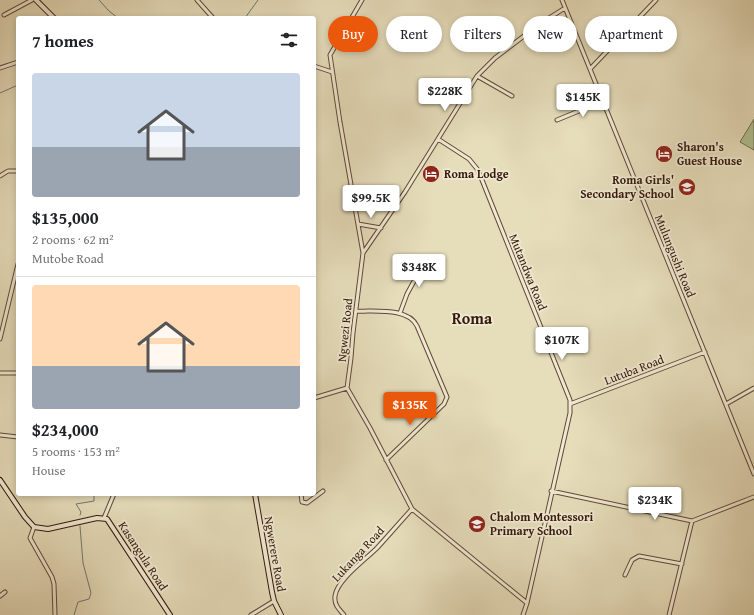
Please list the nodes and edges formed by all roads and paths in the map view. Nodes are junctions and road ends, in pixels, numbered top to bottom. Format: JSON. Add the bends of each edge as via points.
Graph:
{"nodes":[{"id":1,"x":32,"y":0,"type":"edge"},
{"id":2,"x":36,"y":0,"type":"edge"},
{"id":3,"x":197,"y":0,"type":"edge"},
{"id":4,"x":362,"y":0,"type":"edge"},
{"id":5,"x":562,"y":0,"type":"edge"},
{"id":6,"x":656,"y":0,"type":"edge"},
{"id":7,"x":565,"y":8,"type":"junction"},
{"id":8,"x":4,"y":14,"type":"dead end"},
{"id":9,"x":52,"y":16,"type":"edge"},
{"id":10,"x":211,"y":16,"type":"edge"},
{"id":11,"x":16,"y":63,"type":"edge"},
{"id":12,"x":316,"y":67,"type":"edge"},
{"id":13,"x":0,"y":68,"type":"edge"},
{"id":14,"x":590,"y":69,"type":"junction"},
{"id":15,"x":332,"y":72,"type":"junction"},
{"id":16,"x":477,"y":76,"type":"junction"},
{"id":17,"x":512,"y":96,"type":"dead end"},
{"id":18,"x":603,"y":101,"type":"junction"},
{"id":19,"x":557,"y":120,"type":"dead end"},
{"id":20,"x":438,"y":139,"type":"junction"},
{"id":21,"x":16,"y":171,"type":"edge"},
{"id":22,"x":0,"y":176,"type":"edge"},
{"id":23,"x":358,"y":224,"type":"junction"},
{"id":24,"x":381,"y":228,"type":"junction"},
{"id":25,"x":363,"y":253,"type":"junction"},
{"id":26,"x":425,"y":261,"type":"dead end"},
{"id":27,"x":16,"y":272,"type":"edge"},
{"id":28,"x":356,"y":311,"type":"junction"},
{"id":29,"x":400,"y":313,"type":"junction"},
{"id":30,"x":0,"y":339,"type":"edge"},
{"id":31,"x":705,"y":352,"type":"junction"},
{"id":32,"x":0,"y":373,"type":"edge"},
{"id":33,"x":16,"y":373,"type":"edge"},
{"id":34,"x":347,"y":388,"type":"junction"},
{"id":35,"x":754,"y":388,"type":"edge"},
{"id":36,"x":316,"y":397,"type":"edge"},
{"id":37,"x":570,"y":404,"type":"junction"},
{"id":38,"x":726,"y":404,"type":"junction"},
{"id":39,"x":0,"y":435,"type":"edge"},
{"id":40,"x":16,"y":437,"type":"edge"},
{"id":41,"x":386,"y":460,"type":"junction"},
{"id":42,"x":754,"y":474,"type":"edge"},
{"id":43,"x":0,"y":480,"type":"edge"},
{"id":44,"x":323,"y":490,"type":"dead end"},
{"id":45,"x":551,"y":491,"type":"junction"},
{"id":46,"x":113,"y":496,"type":"edge"},
{"id":47,"x":254,"y":496,"type":"edge"},
{"id":48,"x":301,"y":496,"type":"edge"},
{"id":49,"x":754,"y":496,"type":"edge"},
{"id":50,"x":412,"y":509,"type":"junction"},
{"id":51,"x":104,"y":518,"type":"junction"},
{"id":52,"x":692,"y":521,"type":"junction"},
{"id":53,"x":34,"y":527,"type":"junction"},
{"id":54,"x":682,"y":564,"type":"junction"},
{"id":55,"x":624,"y":575,"type":"dead end"},
{"id":56,"x":5,"y":592,"type":"dead end"},
{"id":57,"x":0,"y":596,"type":"edge"},
{"id":58,"x":274,"y":601,"type":"junction"},
{"id":59,"x":527,"y":603,"type":"junction"},
{"id":60,"x":55,"y":615,"type":"edge"},
{"id":61,"x":170,"y":615,"type":"edge"},
{"id":62,"x":252,"y":615,"type":"edge"},
{"id":63,"x":281,"y":615,"type":"edge"},
{"id":64,"x":344,"y":615,"type":"edge"},
{"id":65,"x":523,"y":615,"type":"edge"},
{"id":66,"x":669,"y":615,"type":"edge"}],
"edges":[{"from":1,"to":8,"type":"street"},
{"from":2,"to":9,"type":"main road"},
{"from":3,"to":10,"type":"street"},
{"from":4,"to":15,"type":"street","name":"Ngwezi Road","via":[[331,52]]},
{"from":5,"to":7,"type":"street","name":"Mulungushi Road"},
{"from":6,"to":14,"type":"street"},
{"from":7,"to":14,"type":"street","name":"Mulungushi Road"},
{"from":7,"to":16,"type":"street","via":[[495,58]]},
{"from":11,"to":13,"type":"street"},
{"from":12,"to":15,"type":"street"},
{"from":14,"to":18,"type":"street","name":"Mulungushi Road"},
{"from":15,"to":23,"type":"street","name":"Ngwezi Road"},
{"from":16,"to":17,"type":"street"},
{"from":16,"to":20,"type":"street"},
{"from":18,"to":19,"type":"street"},
{"from":18,"to":31,"type":"street","name":"Mulungushi Road"},
{"from":20,"to":24,"type":"street"},
{"from":20,"to":37,"type":"street","name":"Mutandwa Road","via":[[469,159],[478,170]]},
{"from":21,"to":22,"type":"street","via":[[8,170]]},
{"from":23,"to":24,"type":"street"},
{"from":23,"to":25,"type":"street","name":"Ngwezi Road"},
{"from":24,"to":25,"type":"street"},
{"from":25,"to":28,"type":"street","name":"Ngwezi Road"},
{"from":26,"to":29,"type":"street"},
{"from":27,"to":30,"type":"street"},
{"from":28,"to":29,"type":"street"},
{"from":28,"to":34,"type":"street","name":"Ngwezi Road"},
{"from":29,"to":41,"type":"street","via":[[415,322],[447,400]]},
{"from":31,"to":37,"type":"street","name":"Lutuba Road"},
{"from":31,"to":38,"type":"street","name":"Mulungushi Road"},
{"from":32,"to":33,"type":"street"},
{"from":34,"to":36,"type":"street"},
{"from":34,"to":41,"type":"street"},
{"from":35,"to":38,"type":"street"},
{"from":37,"to":45,"type":"street","name":"Mutandwa Road"},
{"from":38,"to":42,"type":"street","name":"Mulungushi Road"},
{"from":39,"to":40,"type":"street"},
{"from":41,"to":50,"type":"street"},
{"from":43,"to":53,"type":"main road"},
{"from":44,"to":48,"type":"street","via":[[307,503],[302,502]]},
{"from":45,"to":52,"type":"street"},
{"from":45,"to":59,"type":"street","name":"Mutandwa Road"},
{"from":46,"to":51,"type":"street"},
{"from":47,"to":58,"type":"main road","name":"Ngwerere Road"},
{"from":49,"to":52,"type":"street"},
{"from":50,"to":59,"type":"street"},
{"from":50,"to":64,"type":"street","name":"Lukanga Road","via":[[336,590],[336,605]]},
{"from":51,"to":53,"type":"main road","name":"Kasangula Road","via":[[48,529]]},
{"from":51,"to":61,"type":"main road","name":"Kasangula Road"},
{"from":52,"to":54,"type":"street"},
{"from":53,"to":60,"type":"street","via":[[30,538],[52,577]]},
{"from":54,"to":55,"type":"street","via":[[639,556],[632,560]]},
{"from":54,"to":66,"type":"street"},
{"from":56,"to":57,"type":"street"},
{"from":58,"to":62,"type":"street"},
{"from":58,"to":63,"type":"main road","name":"Ngwerere Road"},
{"from":59,"to":65,"type":"street","name":"Mutandwa Road"}]}
